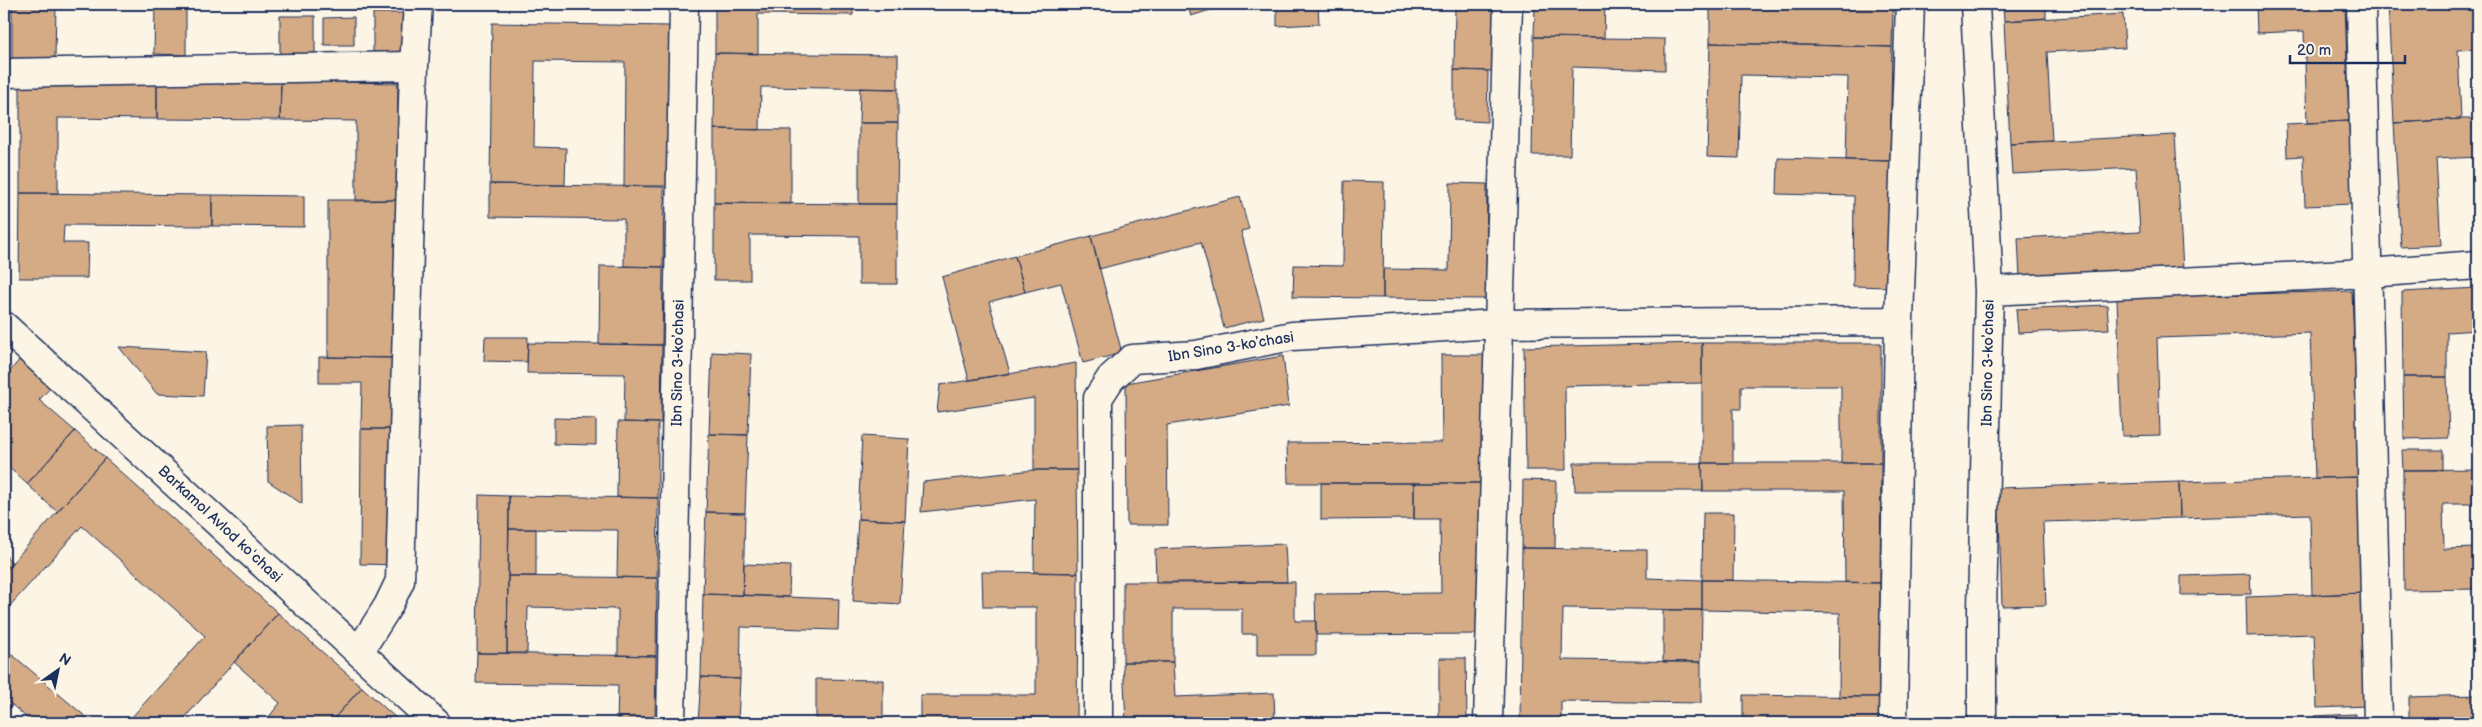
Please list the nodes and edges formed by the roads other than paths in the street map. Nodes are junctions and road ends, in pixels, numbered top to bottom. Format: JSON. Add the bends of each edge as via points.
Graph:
{"nodes":[{"id":1,"x":418,"y":4,"type":"edge"},
{"id":2,"x":684,"y":4,"type":"edge"},
{"id":3,"x":1508,"y":4,"type":"edge"},
{"id":4,"x":1910,"y":4,"type":"edge"},
{"id":5,"x":1975,"y":4,"type":"edge"},
{"id":6,"x":2362,"y":4,"type":"edge"},
{"id":7,"x":414,"y":66,"type":"junction"},
{"id":8,"x":4,"y":73,"type":"edge"},
{"id":9,"x":2478,"y":265,"type":"edge"},
{"id":10,"x":2368,"y":273,"type":"junction"},
{"id":11,"x":1989,"y":291,"type":"junction"},
{"id":12,"x":1898,"y":321,"type":"junction"},
{"id":13,"x":1497,"y":324,"type":"junction"},
{"id":14,"x":4,"y":326,"type":"edge"},
{"id":15,"x":358,"y":652,"type":"junction"},
{"id":16,"x":436,"y":723,"type":"edge"},
{"id":17,"x":671,"y":723,"type":"edge"},
{"id":18,"x":1098,"y":723,"type":"edge"},
{"id":19,"x":1488,"y":723,"type":"edge"},
{"id":20,"x":1893,"y":723,"type":"edge"},
{"id":21,"x":1982,"y":723,"type":"edge"},
{"id":22,"x":2378,"y":723,"type":"edge"}],
"edges":[{"from":1,"to":7,"type":"street"},
{"from":2,"to":17,"type":"street","name":"Ibn Sino 3-koʼchasi"},
{"from":3,"to":13,"type":"street"},
{"from":4,"to":12,"type":"street"},
{"from":5,"to":11,"type":"street","name":"Ibn Sino 3-koʼchasi"},
{"from":6,"to":10,"type":"street"},
{"from":7,"to":8,"type":"street"},
{"from":7,"to":15,"type":"street","via":[[400,581]]},
{"from":9,"to":10,"type":"street"},
{"from":10,"to":11,"type":"street"},
{"from":10,"to":22,"type":"street"},
{"from":11,"to":21,"type":"street","name":"Ibn Sino 3-koʼchasi"},
{"from":12,"to":13,"type":"street","name":"Ibn Sino 3-koʼchasi"},
{"from":12,"to":20,"type":"street"},
{"from":13,"to":18,"type":"street","name":"Ibn Sino 3-koʼchasi","via":[[1292,336],[1196,355],[1132,359],[1111,378],[1098,398]]},
{"from":13,"to":19,"type":"street"},
{"from":14,"to":15,"type":"street","name":"Barkamol Avlod koʻchasi"},
{"from":15,"to":16,"type":"street","name":"Barkamol Avlod koʻchasi"}]}
